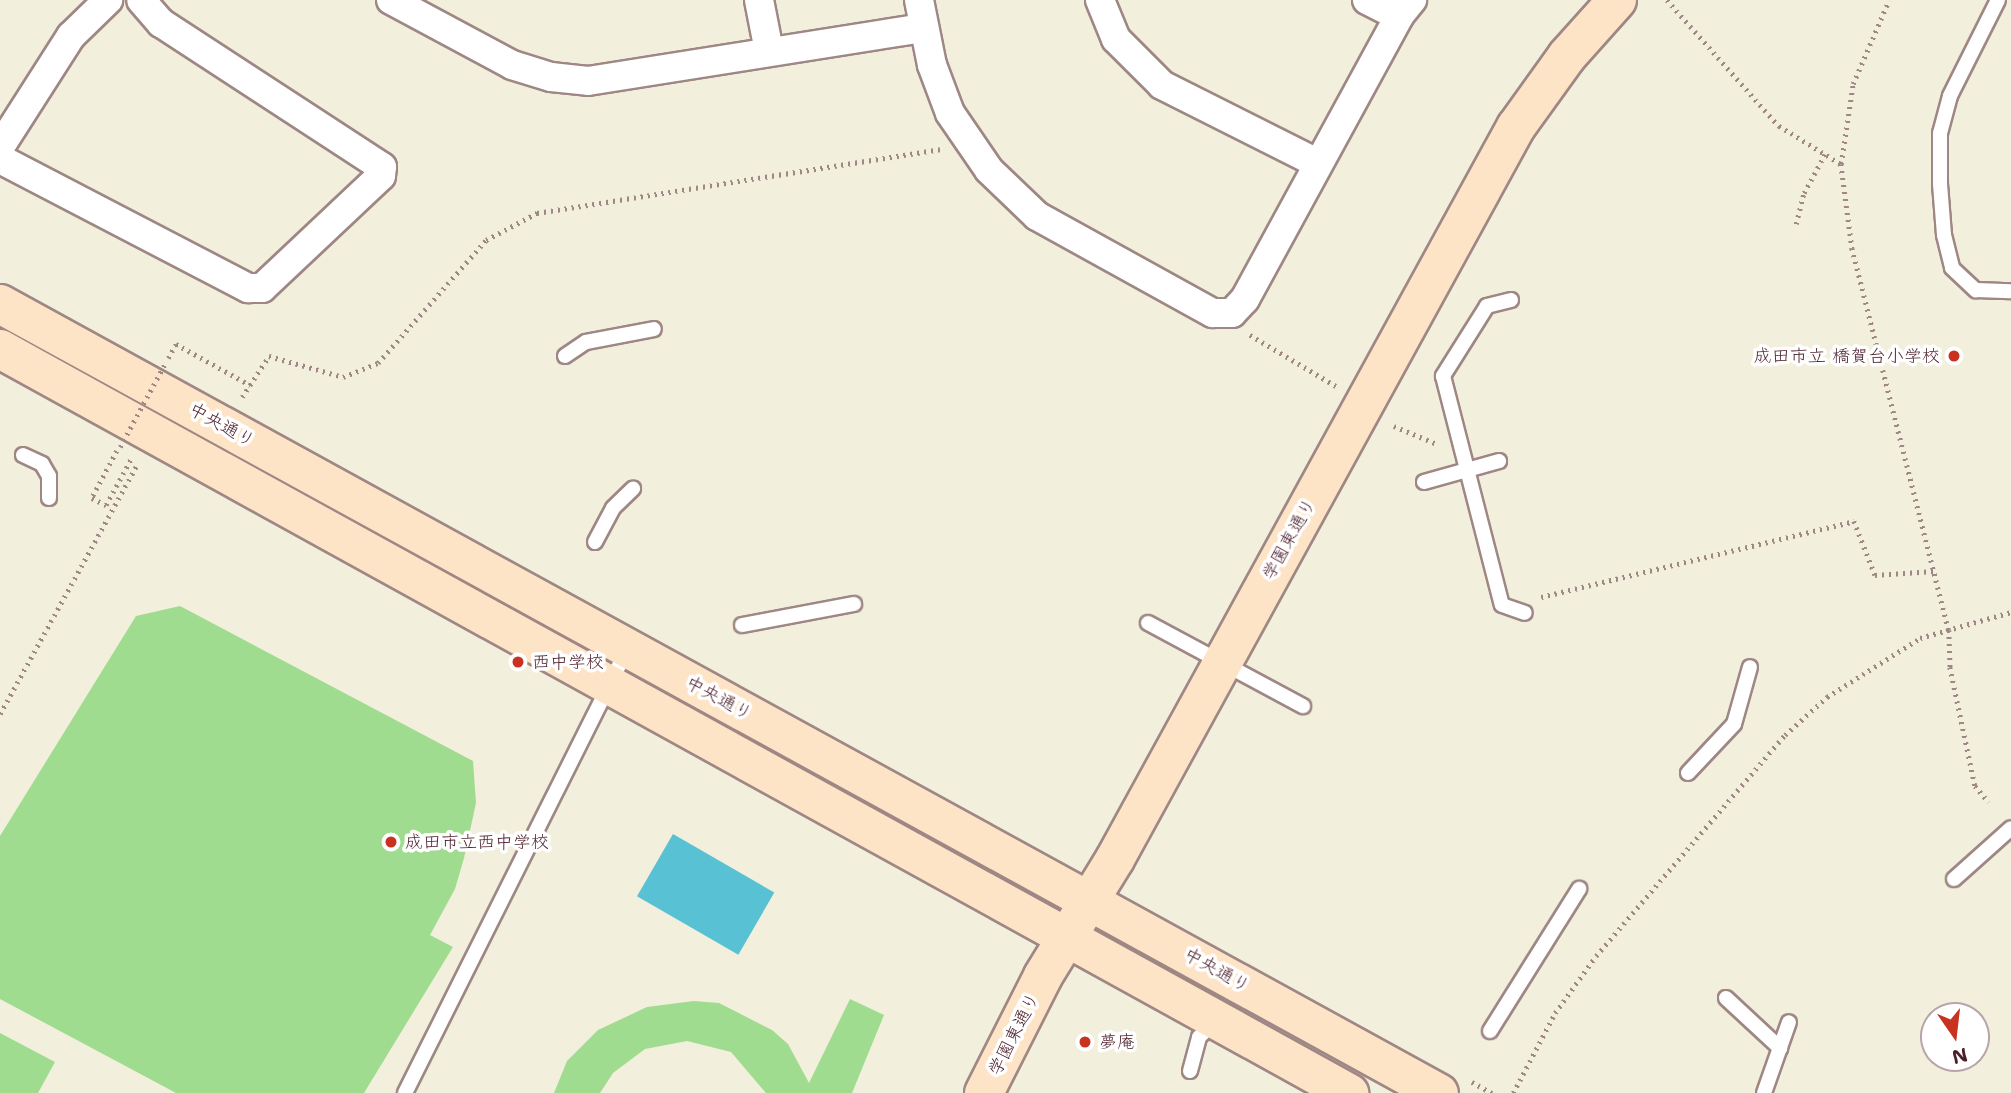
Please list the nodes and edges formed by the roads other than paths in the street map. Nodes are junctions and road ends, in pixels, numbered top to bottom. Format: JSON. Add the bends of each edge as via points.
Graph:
{"nodes":[{"id":1,"x":108,"y":0,"type":"edge"},
{"id":2,"x":141,"y":0,"type":"edge"},
{"id":3,"x":759,"y":0,"type":"edge"},
{"id":4,"x":919,"y":0,"type":"edge"},
{"id":5,"x":1100,"y":0,"type":"edge"},
{"id":6,"x":1367,"y":0,"type":"edge"},
{"id":7,"x":1617,"y":0,"type":"edge"},
{"id":8,"x":1998,"y":0,"type":"edge"},
{"id":9,"x":401,"y":3,"type":"edge"},
{"id":10,"x":1406,"y":8,"type":"edge"},
{"id":11,"x":924,"y":28,"type":"junction"},
{"id":12,"x":769,"y":51,"type":"junction"},
{"id":13,"x":0,"y":147,"type":"edge"},
{"id":14,"x":0,"y":159,"type":"edge"},
{"id":15,"x":1317,"y":163,"type":"junction"},
{"id":16,"x":2011,"y":291,"type":"edge"},
{"id":17,"x":1511,"y":299,"type":"dead end"},
{"id":18,"x":0,"y":304,"type":"edge"},
{"id":19,"x":654,"y":329,"type":"dead end"},
{"id":20,"x":0,"y":349,"type":"edge"},
{"id":21,"x":565,"y":356,"type":"dead end"},
{"id":22,"x":23,"y":455,"type":"dead end"},
{"id":23,"x":1499,"y":461,"type":"dead end"},
{"id":24,"x":1465,"y":470,"type":"junction"},
{"id":25,"x":1424,"y":482,"type":"dead end"},
{"id":26,"x":633,"y":489,"type":"dead end"},
{"id":27,"x":49,"y":499,"type":"dead end"},
{"id":28,"x":594,"y":542,"type":"dead end"},
{"id":29,"x":854,"y":604,"type":"dead end"},
{"id":30,"x":1525,"y":613,"type":"dead end"},
{"id":31,"x":1148,"y":623,"type":"dead end"},
{"id":32,"x":742,"y":625,"type":"dead end"},
{"id":33,"x":628,"y":648,"type":"junction"},
{"id":34,"x":1222,"y":661,"type":"junction"},
{"id":35,"x":1750,"y":667,"type":"dead end"},
{"id":36,"x":612,"y":687,"type":"junction"},
{"id":37,"x":1303,"y":706,"type":"dead end"},
{"id":38,"x":1688,"y":773,"type":"dead end"},
{"id":39,"x":2011,"y":828,"type":"edge"},
{"id":40,"x":1954,"y":879,"type":"dead end"},
{"id":41,"x":1579,"y":888,"type":"dead end"},
{"id":42,"x":1090,"y":899,"type":"junction"},
{"id":43,"x":1068,"y":937,"type":"junction"},
{"id":44,"x":1726,"y":998,"type":"dead end"},
{"id":45,"x":1216,"y":1021,"type":"junction"},
{"id":46,"x":1789,"y":1022,"type":"dead end"},
{"id":47,"x":1490,"y":1031,"type":"dead end"},
{"id":48,"x":1780,"y":1048,"type":"junction"},
{"id":49,"x":1189,"y":1071,"type":"dead end"},
{"id":50,"x":1453,"y":1086,"type":"edge"},
{"id":51,"x":405,"y":1093,"type":"edge"},
{"id":52,"x":984,"y":1093,"type":"edge"},
{"id":53,"x":1349,"y":1093,"type":"edge"},
{"id":54,"x":1764,"y":1093,"type":"edge"}],
"edges":[{"from":1,"to":13,"type":"street","via":[[71,36]]},
{"from":2,"to":14,"type":"street","via":[[161,23],[382,167],[381,176],[262,288],[248,288]]},
{"from":3,"to":12,"type":"street"},
{"from":4,"to":11,"type":"street"},
{"from":5,"to":15,"type":"street","via":[[1116,39],[1162,85]]},
{"from":6,"to":10,"type":"street"},
{"from":7,"to":34,"type":"street","name":"学園東通り","via":[[1567,56],[1517,127]]},
{"from":8,"to":16,"type":"lane","via":[[1950,96],[1940,133],[1940,184],[1952,268],[1976,290]]},
{"from":9,"to":12,"type":"street","via":[[512,65],[551,77],[588,80]]},
{"from":10,"to":15,"type":"street"},
{"from":11,"to":12,"type":"street"},
{"from":11,"to":15,"type":"street","via":[[950,113],[969,145],[1037,216],[1213,313],[1232,313],[1245,299]]},
{"from":17,"to":24,"type":"lane","via":[[1487,306],[1443,376]]},
{"from":18,"to":33,"type":"street","name":"中央通り"},
{"from":19,"to":21,"type":"lane","via":[[586,342]]},
{"from":20,"to":36,"type":"street"},
{"from":22,"to":27,"type":"lane","via":[[42,464],[49,476]]},
{"from":23,"to":24,"type":"lane"},
{"from":24,"to":25,"type":"lane"},
{"from":24,"to":30,"type":"lane","via":[[1503,605]]},
{"from":26,"to":28,"type":"lane","via":[[613,508]]},
{"from":29,"to":32,"type":"lane"},
{"from":31,"to":34,"type":"lane"},
{"from":33,"to":36,"type":"lane"},
{"from":33,"to":42,"type":"street","name":"中央通り"},
{"from":34,"to":37,"type":"lane"},
{"from":34,"to":42,"type":"street","name":"学園東通り"},
{"from":35,"to":38,"type":"lane","via":[[1734,724]]},
{"from":36,"to":43,"type":"street"},
{"from":36,"to":51,"type":"lane"},
{"from":39,"to":40,"type":"lane"},
{"from":41,"to":47,"type":"lane"},
{"from":42,"to":43,"type":"street","name":"学園東通り"},
{"from":42,"to":50,"type":"street","name":"中央通り"},
{"from":43,"to":45,"type":"street"},
{"from":43,"to":52,"type":"street","name":"学園東通り"},
{"from":44,"to":48,"type":"lane"},
{"from":45,"to":49,"type":"lane","via":[[1199,1037]]},
{"from":45,"to":53,"type":"street"},
{"from":46,"to":48,"type":"lane"},
{"from":48,"to":54,"type":"lane"}]}
